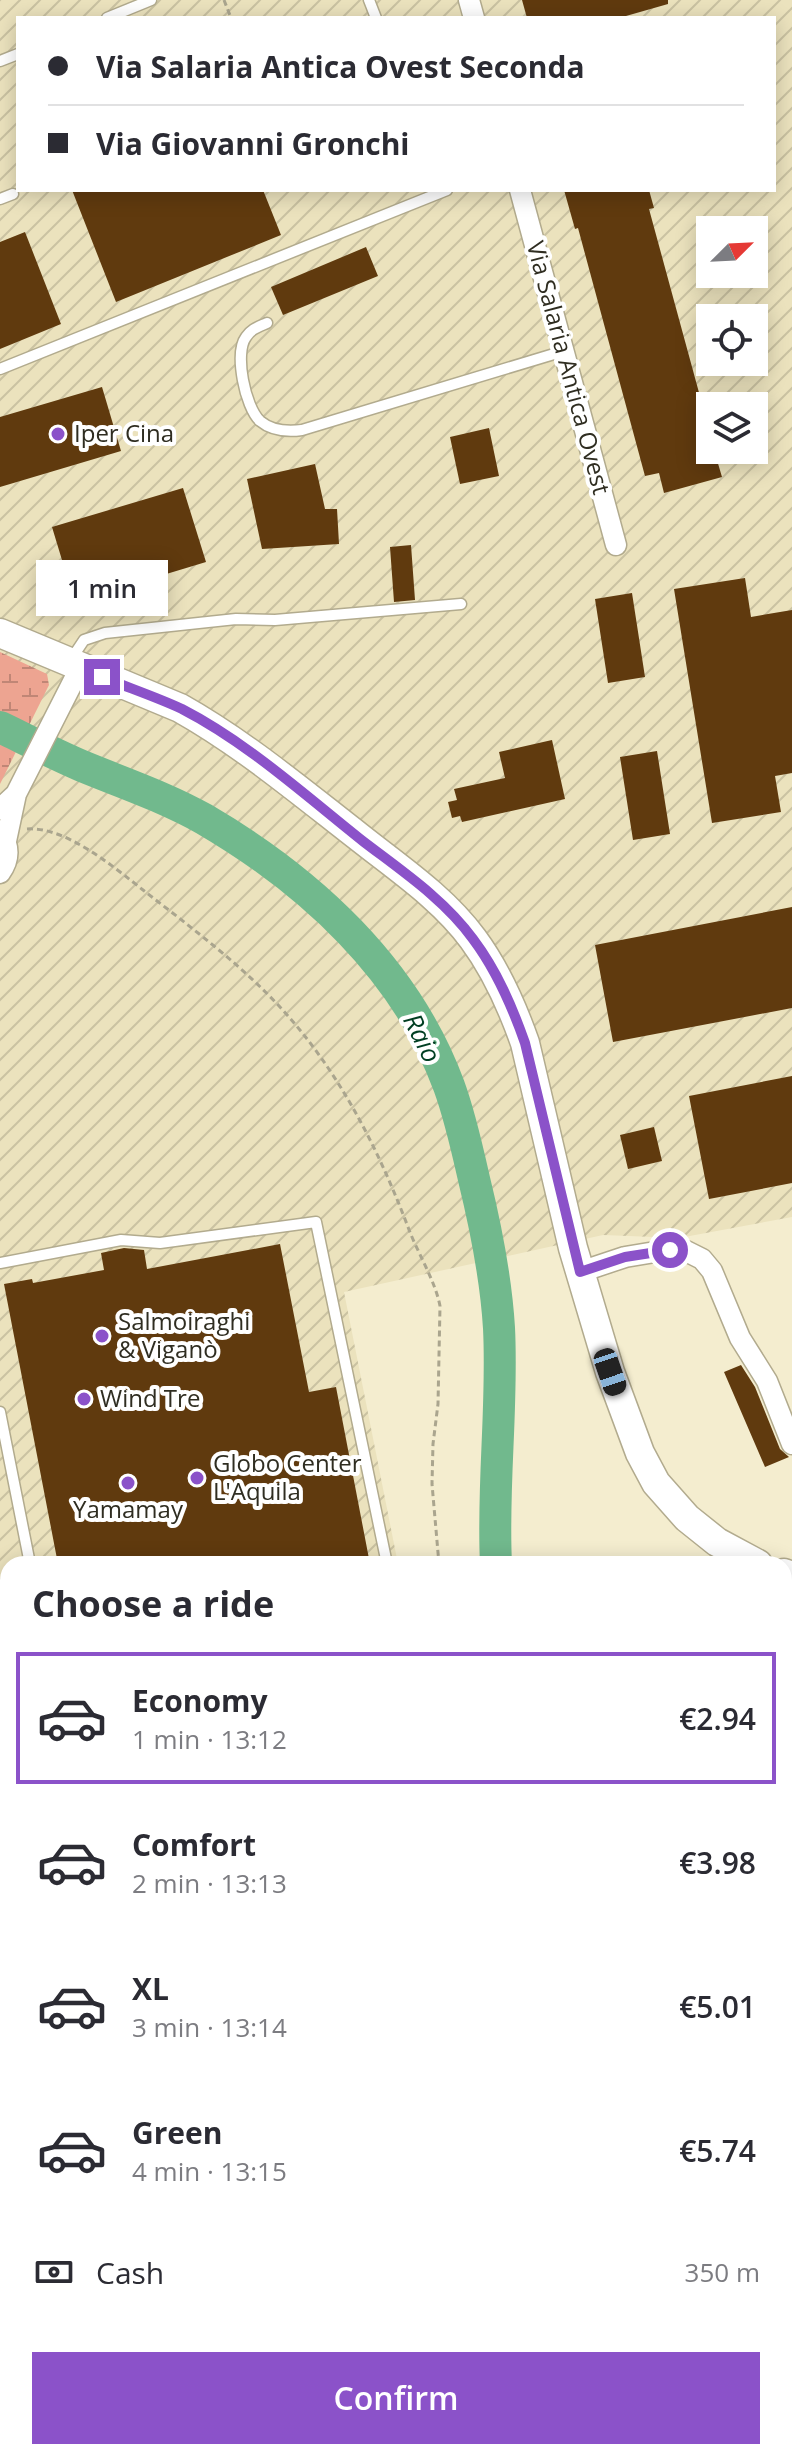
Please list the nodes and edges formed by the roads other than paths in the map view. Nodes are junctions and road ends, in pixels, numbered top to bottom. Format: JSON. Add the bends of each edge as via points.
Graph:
{"nodes":[{"id":1,"x":151,"y":0,"type":"edge"},
{"id":2,"x":112,"y":16,"type":"edge"},
{"id":3,"x":442,"y":192,"type":"edge"},
{"id":4,"x":521,"y":192,"type":"edge"},
{"id":5,"x":13,"y":194,"type":"dead end"},
{"id":6,"x":0,"y":199,"type":"edge"},
{"id":7,"x":267,"y":323,"type":"dead end"},
{"id":8,"x":564,"y":351,"type":"junction"},
{"id":9,"x":0,"y":369,"type":"edge"},
{"id":10,"x":616,"y":545,"type":"dead end"},
{"id":11,"x":461,"y":604,"type":"dead end"},
{"id":12,"x":0,"y":633,"type":"edge"},
{"id":13,"x":75,"y":666,"type":"junction"},
{"id":14,"x":16,"y":794,"type":"junction"},
{"id":15,"x":0,"y":809,"type":"edge"},
{"id":16,"x":4,"y":835,"type":"edge"},
{"id":17,"x":0,"y":873,"type":"edge"},
{"id":18,"x":0,"y":1263,"type":"edge"},
{"id":19,"x":580,"y":1272,"type":"junction"},
{"id":20,"x":0,"y":1412,"type":"edge"},
{"id":21,"x":792,"y":1444,"type":"edge"},
{"id":22,"x":28,"y":1556,"type":"edge"},
{"id":23,"x":385,"y":1556,"type":"edge"},
{"id":24,"x":743,"y":1556,"type":"edge"}],
"edges":[{"from":1,"to":2,"type":"lane"},
{"from":3,"to":9,"type":"lane"},
{"from":4,"to":8,"type":"street","name":"Via Salaria Antica Ovest"},
{"from":5,"to":6,"type":"lane"},
{"from":7,"to":8,"type":"lane","via":[[248,334],[240,349],[254,413],[280,431]]},
{"from":8,"to":10,"type":"street","name":"Via Salaria Antica Ovest"},
{"from":11,"to":13,"type":"lane","via":[[105,633],[81,642]]},
{"from":12,"to":13,"type":"main road"},
{"from":13,"to":14,"type":"street","via":[[64,700]]},
{"from":13,"to":19,"type":"main road","via":[[180,708],[236,743],[409,876],[472,937],[496,974],[525,1043]]},
{"from":14,"to":15,"type":"street"},
{"from":14,"to":16,"type":"street"},
{"from":16,"to":17,"type":"street","via":[[8,857]]},
{"from":18,"to":23,"type":"lane","via":[[126,1239],[167,1242],[316,1222]]},
{"from":19,"to":21,"type":"street","via":[[655,1252],[686,1251],[702,1259],[767,1381]]},
{"from":19,"to":24,"type":"main road","via":[[630,1430],[651,1474],[687,1518]]},
{"from":20,"to":22,"type":"lane"}]}
